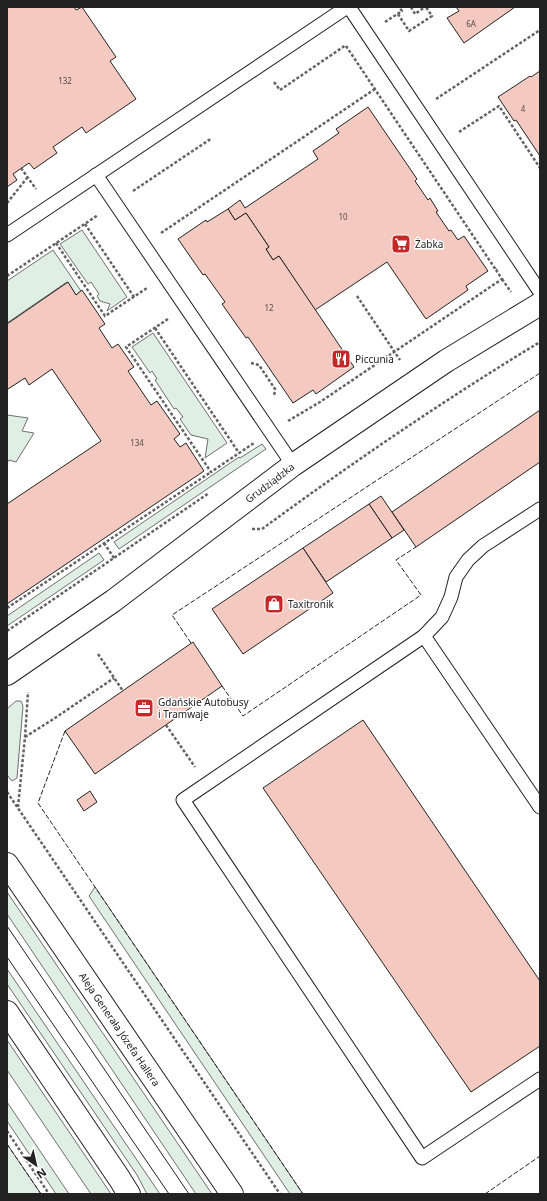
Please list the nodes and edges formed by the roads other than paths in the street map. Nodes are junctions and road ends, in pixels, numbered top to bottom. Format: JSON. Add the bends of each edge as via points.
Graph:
{"nodes":[{"id":1,"x":348,"y":7,"type":"edge"},
{"id":2,"x":96,"y":175,"type":"junction"},
{"id":3,"x":7,"y":235,"type":"edge"},
{"id":4,"x":540,"y":292,"type":"edge"},
{"id":5,"x":540,"y":304,"type":"edge"},
{"id":6,"x":293,"y":465,"type":"junction"},
{"id":7,"x":540,"y":509,"type":"edge"},
{"id":8,"x":424,"y":636,"type":"junction"},
{"id":9,"x":7,"y":674,"type":"edge"},
{"id":10,"x":540,"y":807,"type":"edge"},
{"id":11,"x":7,"y":864,"type":"edge"},
{"id":12,"x":7,"y":1012,"type":"edge"},
{"id":13,"x":540,"y":1079,"type":"edge"},
{"id":14,"x":129,"y":1194,"type":"edge"},
{"id":15,"x":232,"y":1194,"type":"edge"}],
"edges":[{"from":1,"to":2,"type":"lane"},
{"from":1,"to":4,"type":"lane"},
{"from":2,"to":3,"type":"lane"},
{"from":2,"to":6,"type":"lane"},
{"from":5,"to":6,"type":"street","name":"Grudziądzka","via":[[446,361]]},
{"from":6,"to":9,"type":"street","name":"Grudziądzka","via":[[113,602]]},
{"from":7,"to":8,"type":"lane","via":[[484,546],[468,560],[456,577],[442,617]]},
{"from":8,"to":10,"type":"lane"},
{"from":8,"to":13,"type":"lane","via":[[183,800],[422,1158]]},
{"from":11,"to":15,"type":"street","name":"Aleja Generała Józefa Hallera"},
{"from":12,"to":14,"type":"street"}]}
